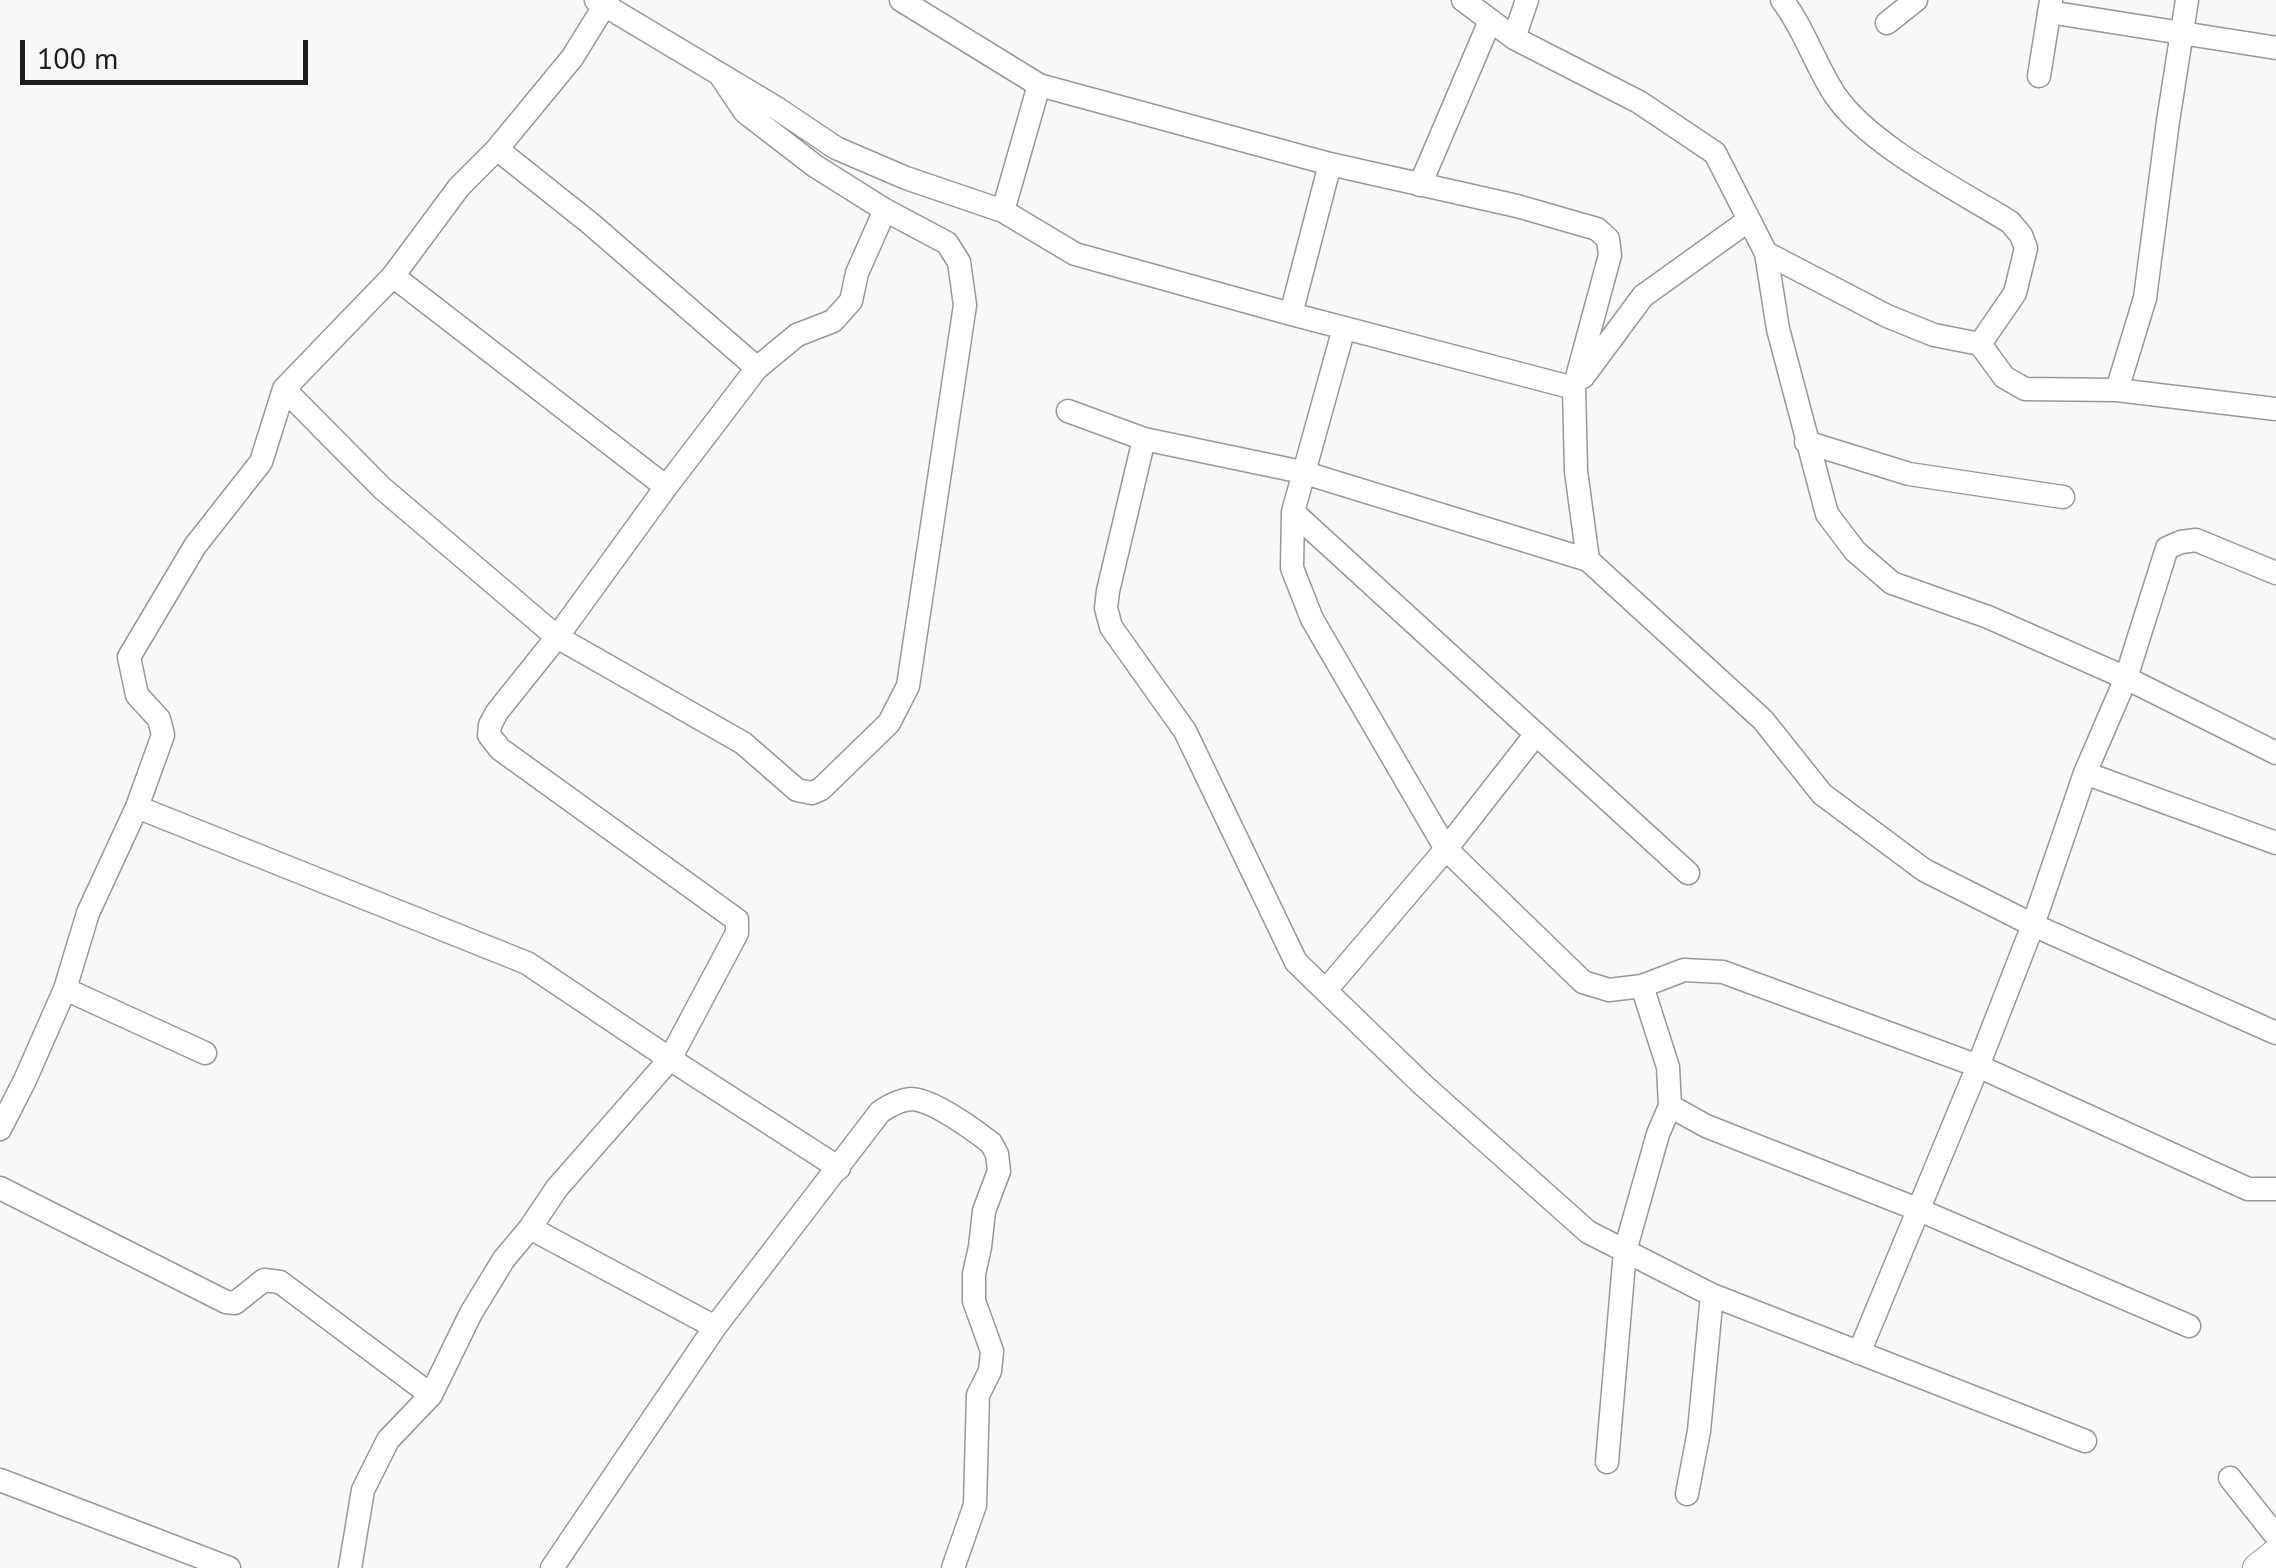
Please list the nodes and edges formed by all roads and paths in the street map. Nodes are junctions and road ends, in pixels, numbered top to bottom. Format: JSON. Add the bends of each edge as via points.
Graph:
{"nodes":[{"id":1,"x":901,"y":0,"type":"edge"},
{"id":2,"x":1463,"y":0,"type":"edge"},
{"id":3,"x":1527,"y":0,"type":"edge"},
{"id":4,"x":1782,"y":0,"type":"edge"},
{"id":5,"x":1916,"y":0,"type":"edge"},
{"id":6,"x":2187,"y":0,"type":"edge"},
{"id":7,"x":603,"y":2,"type":"edge"},
{"id":8,"x":2050,"y":6,"type":"edge"},
{"id":9,"x":1490,"y":21,"type":"junction"},
{"id":10,"x":1887,"y":23,"type":"dead end"},
{"id":11,"x":2181,"y":32,"type":"junction"},
{"id":12,"x":1514,"y":38,"type":"junction"},
{"id":13,"x":2276,"y":48,"type":"edge"},
{"id":14,"x":720,"y":75,"type":"junction"},
{"id":15,"x":2039,"y":76,"type":"dead end"},
{"id":16,"x":1039,"y":84,"type":"junction"},
{"id":17,"x":498,"y":149,"type":"junction"},
{"id":18,"x":1330,"y":164,"type":"junction"},
{"id":19,"x":1420,"y":185,"type":"junction"},
{"id":20,"x":885,"y":210,"type":"junction"},
{"id":21,"x":1003,"y":212,"type":"junction"},
{"id":22,"x":1750,"y":220,"type":"junction"},
{"id":23,"x":1766,"y":253,"type":"junction"},
{"id":24,"x":393,"y":276,"type":"junction"},
{"id":25,"x":1291,"y":314,"type":"junction"},
{"id":26,"x":1344,"y":328,"type":"junction"},
{"id":27,"x":1980,"y":344,"type":"junction"},
{"id":28,"x":757,"y":368,"type":"junction"},
{"id":29,"x":1574,"y":388,"type":"junction"},
{"id":30,"x":284,"y":389,"type":"junction"},
{"id":31,"x":2116,"y":390,"type":"junction"},
{"id":32,"x":2276,"y":409,"type":"edge"},
{"id":33,"x":1068,"y":410,"type":"dead end"},
{"id":34,"x":1144,"y":439,"type":"junction"},
{"id":35,"x":1806,"y":442,"type":"junction"},
{"id":36,"x":1302,"y":472,"type":"junction"},
{"id":37,"x":666,"y":487,"type":"junction"},
{"id":38,"x":2063,"y":497,"type":"dead end"},
{"id":39,"x":1292,"y":512,"type":"junction"},
{"id":40,"x":1588,"y":560,"type":"junction"},
{"id":41,"x":2276,"y":573,"type":"edge"},
{"id":42,"x":557,"y":637,"type":"junction"},
{"id":43,"x":2126,"y":678,"type":"junction"},
{"id":44,"x":1536,"y":734,"type":"junction"},
{"id":45,"x":2276,"y":753,"type":"edge"},
{"id":46,"x":2085,"y":773,"type":"junction"},
{"id":47,"x":137,"y":806,"type":"junction"},
{"id":48,"x":2276,"y":844,"type":"edge"},
{"id":49,"x":1446,"y":849,"type":"junction"},
{"id":50,"x":1688,"y":872,"type":"dead end"},
{"id":51,"x":2033,"y":925,"type":"junction"},
{"id":52,"x":1642,"y":986,"type":"junction"},
{"id":53,"x":65,"y":988,"type":"junction"},
{"id":54,"x":1326,"y":990,"type":"junction"},
{"id":55,"x":2276,"y":1033,"type":"edge"},
{"id":56,"x":205,"y":1053,"type":"dead end"},
{"id":57,"x":670,"y":1060,"type":"junction"},
{"id":58,"x":1978,"y":1066,"type":"junction"},
{"id":59,"x":1670,"y":1106,"type":"junction"},
{"id":60,"x":0,"y":1129,"type":"edge"},
{"id":61,"x":840,"y":1168,"type":"junction"},
{"id":62,"x":0,"y":1188,"type":"edge"},
{"id":63,"x":2276,"y":1189,"type":"edge"},
{"id":64,"x":1917,"y":1209,"type":"junction"},
{"id":65,"x":530,"y":1228,"type":"junction"},
{"id":66,"x":1625,"y":1251,"type":"junction"},
{"id":67,"x":1712,"y":1294,"type":"junction"},
{"id":68,"x":2189,"y":1326,"type":"dead end"},
{"id":69,"x":714,"y":1327,"type":"junction"},
{"id":70,"x":1859,"y":1353,"type":"junction"},
{"id":71,"x":432,"y":1395,"type":"junction"},
{"id":72,"x":2085,"y":1441,"type":"dead end"},
{"id":73,"x":1606,"y":1462,"type":"dead end"},
{"id":74,"x":2230,"y":1478,"type":"dead end"},
{"id":75,"x":0,"y":1480,"type":"edge"},
{"id":76,"x":1687,"y":1494,"type":"dead end"},
{"id":77,"x":2276,"y":1536,"type":"edge"},
{"id":78,"x":2276,"y":1552,"type":"edge"},
{"id":79,"x":229,"y":1568,"type":"edge"},
{"id":80,"x":350,"y":1568,"type":"edge"},
{"id":81,"x":552,"y":1568,"type":"edge"},
{"id":82,"x":953,"y":1568,"type":"edge"},
{"id":83,"x":2257,"y":1568,"type":"edge"}],
"edges":[{"from":1,"to":16,"type":"street"},
{"from":2,"to":9,"type":"street"},
{"from":3,"to":12,"type":"street"},
{"from":4,"to":27,"type":"street","via":[[1836,96],[1870,131],[2021,234],[2026,248],[2015,293]]},
{"from":5,"to":10,"type":"street"},
{"from":6,"to":11,"type":"street"},
{"from":7,"to":14,"type":"street"},
{"from":7,"to":17,"type":"street","via":[[572,58]]},
{"from":8,"to":11,"type":"street"},
{"from":8,"to":15,"type":"street"},
{"from":9,"to":12,"type":"street"},
{"from":9,"to":19,"type":"street"},
{"from":11,"to":13,"type":"street"},
{"from":11,"to":31,"type":"street","via":[[2145,298]]},
{"from":12,"to":22,"type":"street","via":[[1639,102],[1714,153]]},
{"from":14,"to":20,"type":"street","via":[[745,112]]},
{"from":14,"to":21,"type":"street","via":[[836,148]]},
{"from":16,"to":18,"type":"street"},
{"from":16,"to":21,"type":"street"},
{"from":17,"to":24,"type":"street","via":[[459,187]]},
{"from":17,"to":28,"type":"street"},
{"from":18,"to":19,"type":"street"},
{"from":18,"to":25,"type":"street"},
{"from":19,"to":29,"type":"street","via":[[1517,206],[1597,229],[1608,239],[1610,255]]},
{"from":20,"to":28,"type":"street","via":[[851,301],[833,321],[797,335]]},
{"from":20,"to":42,"type":"street","via":[[946,242],[960,262],[965,305],[908,686],[890,723],[822,789],[797,790],[742,743]]},
{"from":21,"to":25,"type":"street","via":[[1076,254]]},
{"from":22,"to":23,"type":"street"},
{"from":22,"to":29,"type":"street","via":[[1643,296]]},
{"from":23,"to":27,"type":"street","via":[[1887,316]]},
{"from":23,"to":35,"type":"street"},
{"from":24,"to":30,"type":"street"},
{"from":24,"to":37,"type":"street"},
{"from":25,"to":26,"type":"street"},
{"from":26,"to":29,"type":"street"},
{"from":26,"to":36,"type":"street"},
{"from":27,"to":31,"type":"street","via":[[2004,377],[2025,389]]},
{"from":28,"to":37,"type":"street"},
{"from":29,"to":40,"type":"street"},
{"from":30,"to":42,"type":"street","via":[[382,488]]},
{"from":30,"to":47,"type":"street","via":[[261,462],[195,546],[129,658],[137,695],[159,719],[163,735]]},
{"from":31,"to":32,"type":"street"},
{"from":33,"to":34,"type":"street"},
{"from":34,"to":36,"type":"street"},
{"from":34,"to":54,"type":"street","via":[[1108,591],[1110,627],[1185,730],[1296,962]]},
{"from":35,"to":38,"type":"street","via":[[1909,474]]},
{"from":35,"to":43,"type":"street","via":[[1827,514],[1892,583],[1988,616]]},
{"from":36,"to":39,"type":"street"},
{"from":36,"to":40,"type":"street"},
{"from":37,"to":42,"type":"street"},
{"from":39,"to":44,"type":"street"},
{"from":39,"to":49,"type":"street","via":[[1292,568],[1312,619]]},
{"from":40,"to":51,"type":"street","via":[[1764,720],[1822,794],[1924,870]]},
{"from":41,"to":43,"type":"street","via":[[2196,540],[2167,548]]},
{"from":42,"to":57,"type":"street","via":[[497,712],[489,735],[737,920],[738,933]]},
{"from":43,"to":45,"type":"street"},
{"from":43,"to":46,"type":"street"},
{"from":44,"to":49,"type":"street"},
{"from":44,"to":50,"type":"street"},
{"from":46,"to":48,"type":"street"},
{"from":46,"to":51,"type":"street"},
{"from":47,"to":53,"type":"street","via":[[88,913]]},
{"from":47,"to":57,"type":"street","via":[[527,963]]},
{"from":49,"to":52,"type":"street","via":[[1583,982],[1609,990]]},
{"from":49,"to":54,"type":"street"},
{"from":51,"to":55,"type":"street"},
{"from":51,"to":58,"type":"street"},
{"from":52,"to":58,"type":"street","via":[[1684,970],[1723,972]]},
{"from":52,"to":59,"type":"street","via":[[1668,1067]]},
{"from":53,"to":56,"type":"street"},
{"from":53,"to":60,"type":"street"},
{"from":54,"to":66,"type":"street","via":[[1588,1232]]},
{"from":57,"to":61,"type":"street"},
{"from":57,"to":65,"type":"street"},
{"from":58,"to":63,"type":"street","via":[[2248,1189]]},
{"from":58,"to":64,"type":"street"},
{"from":59,"to":64,"type":"street"},
{"from":59,"to":66,"type":"street"},
{"from":61,"to":69,"type":"street"},
{"from":61,"to":82,"type":"street","via":[[880,1112],[916,1099],[980,1135],[997,1154],[1000,1171],[984,1211],[974,1274],[974,1301],[992,1351],[990,1371],[978,1395],[975,1505]]},
{"from":62,"to":71,"type":"street","via":[[226,1302],[235,1304],[264,1280],[280,1282]]},
{"from":64,"to":68,"type":"street"},
{"from":64,"to":70,"type":"street"},
{"from":65,"to":69,"type":"street"},
{"from":65,"to":71,"type":"street","via":[[471,1313]]},
{"from":66,"to":67,"type":"street"},
{"from":66,"to":73,"type":"street"},
{"from":67,"to":70,"type":"street"},
{"from":67,"to":76,"type":"street"},
{"from":69,"to":81,"type":"street"},
{"from":70,"to":72,"type":"street"},
{"from":71,"to":80,"type":"street","via":[[388,1440],[363,1490]]},
{"from":74,"to":77,"type":"street"},
{"from":75,"to":79,"type":"street"},
{"from":78,"to":83,"type":"street"}]}
